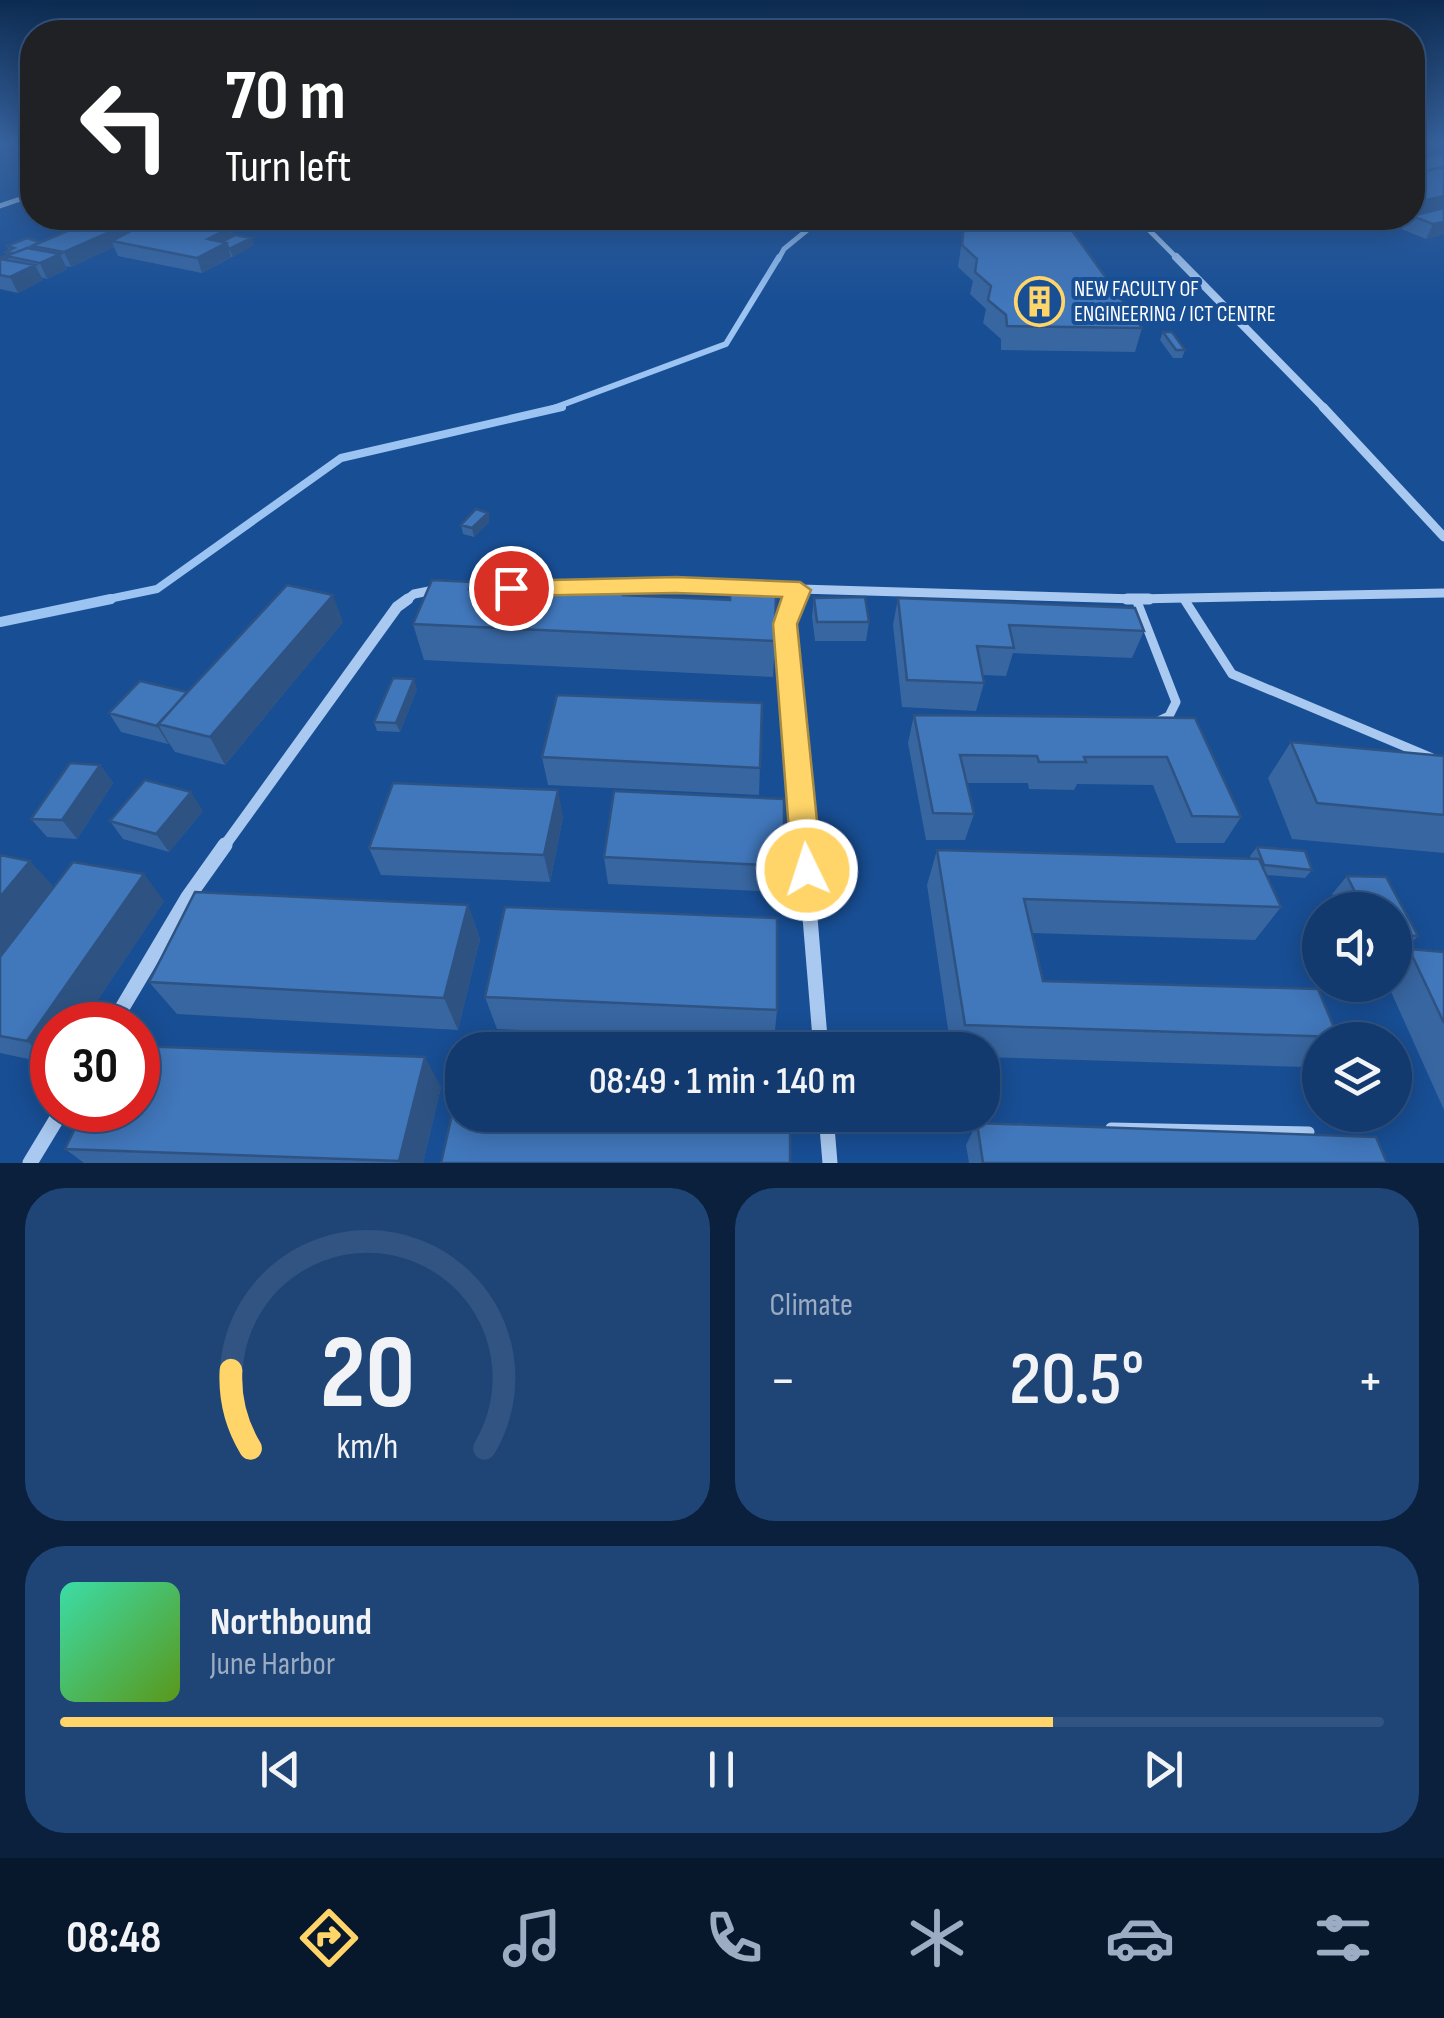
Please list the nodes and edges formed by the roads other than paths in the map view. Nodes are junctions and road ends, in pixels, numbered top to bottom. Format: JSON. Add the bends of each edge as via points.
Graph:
{"nodes":[{"id":1,"x":1149,"y":230,"type":"edge"},
{"id":2,"x":1444,"y":536,"type":"edge"},
{"id":3,"x":800,"y":590,"type":"junction"},
{"id":4,"x":1444,"y":594,"type":"edge"},
{"id":5,"x":1184,"y":598,"type":"junction"},
{"id":6,"x":1136,"y":599,"type":"junction"},
{"id":7,"x":1152,"y":724,"type":"edge"},
{"id":8,"x":1444,"y":762,"type":"edge"},
{"id":9,"x":126,"y":1002,"type":"edge"},
{"id":10,"x":819,"y":1032,"type":"edge"},
{"id":11,"x":1097,"y":1128,"type":"edge"},
{"id":12,"x":49,"y":1132,"type":"edge"},
{"id":13,"x":827,"y":1132,"type":"edge"},
{"id":14,"x":1302,"y":1132,"type":"edge"},
{"id":15,"x":30,"y":1163,"type":"edge"},
{"id":16,"x":830,"y":1163,"type":"edge"}],
"edges":[{"from":1,"to":2,"type":"street"},
{"from":3,"to":6,"type":"street"},
{"from":3,"to":9,"type":"street","via":[[434,590],[405,600],[188,897]]},
{"from":3,"to":10,"type":"street","via":[[785,624]]},
{"from":4,"to":5,"type":"street"},
{"from":5,"to":6,"type":"street"},
{"from":5,"to":8,"type":"lane","via":[[1232,674]]},
{"from":6,"to":7,"type":"lane","via":[[1176,702],[1169,716]]},
{"from":11,"to":14,"type":"lane"},
{"from":12,"to":15,"type":"street"},
{"from":13,"to":16,"type":"street"}]}
